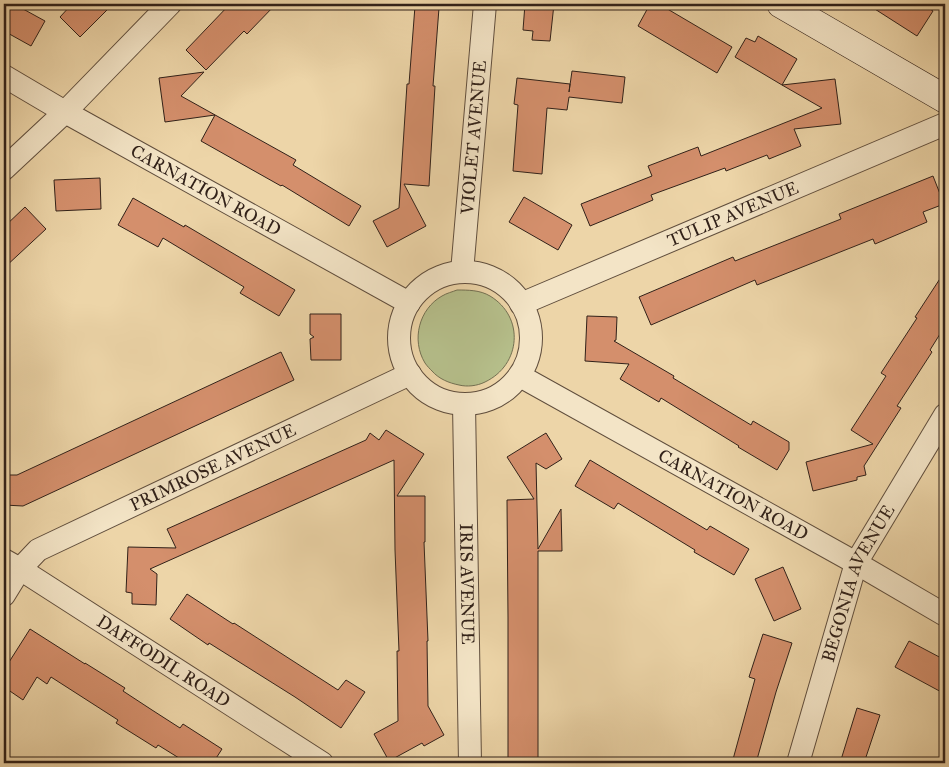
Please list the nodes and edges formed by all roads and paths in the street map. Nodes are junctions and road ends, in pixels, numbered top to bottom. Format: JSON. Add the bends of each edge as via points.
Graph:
{"nodes":[{"id":1,"x":170,"y":4,"type":"edge"},
{"id":2,"x":485,"y":4,"type":"edge"},
{"id":3,"x":781,"y":4,"type":"edge"},
{"id":4,"x":4,"y":76,"type":"edge"},
{"id":5,"x":945,"y":99,"type":"edge"},
{"id":6,"x":65,"y":112,"type":"junction"},
{"id":7,"x":945,"y":124,"type":"edge"},
{"id":8,"x":4,"y":169,"type":"edge"},
{"id":9,"x":462,"y":272,"type":"junction"},
{"id":10,"x":409,"y":303,"type":"junction"},
{"id":11,"x":521,"y":304,"type":"junction"},
{"id":12,"x":410,"y":374,"type":"junction"},
{"id":13,"x":520,"y":376,"type":"junction"},
{"id":14,"x":464,"y":404,"type":"junction"},
{"id":15,"x":945,"y":415,"type":"edge"},
{"id":16,"x":856,"y":563,"type":"junction"},
{"id":17,"x":12,"y":564,"type":"edge"},
{"id":18,"x":4,"y":594,"type":"edge"},
{"id":19,"x":945,"y":614,"type":"edge"},
{"id":20,"x":322,"y":763,"type":"edge"},
{"id":21,"x":470,"y":763,"type":"edge"},
{"id":22,"x":798,"y":763,"type":"edge"}],
"edges":[{"from":1,"to":6,"type":"street"},
{"from":2,"to":9,"type":"street","name":"VIOLET AVENUE"},
{"from":3,"to":5,"type":"street"},
{"from":4,"to":6,"type":"street","name":"CARNATION ROAD"},
{"from":6,"to":8,"type":"street"},
{"from":6,"to":10,"type":"street","name":"CARNATION ROAD"},
{"from":7,"to":11,"type":"street","name":"TULIP AVENUE"},
{"from":9,"to":10,"type":"street","via":[[441,276],[423,287]]},
{"from":9,"to":11,"type":"street","via":[[492,278],[517,296]]},
{"from":10,"to":12,"type":"street","via":[[401,320],[399,339],[402,357]]},
{"from":11,"to":13,"type":"street","via":[[530,326],[531,343]]},
{"from":12,"to":14,"type":"street","via":[[431,394]]},
{"from":12,"to":17,"type":"street","name":"PRIMROSE AVENUE"},
{"from":13,"to":14,"type":"street","via":[[505,391],[486,401]]},
{"from":13,"to":16,"type":"street","name":"CARNATION ROAD"},
{"from":14,"to":21,"type":"street","name":"IRIS AVENUE"},
{"from":15,"to":16,"type":"street","name":"BEGONIA AVENUE"},
{"from":16,"to":19,"type":"street","name":"CARNATION ROAD"},
{"from":16,"to":22,"type":"street","name":"BEGONIA AVENUE"},
{"from":17,"to":18,"type":"street","name":"PRIMROSE AVENUE"},
{"from":17,"to":20,"type":"street","name":"DAFFODIL ROAD"}]}
